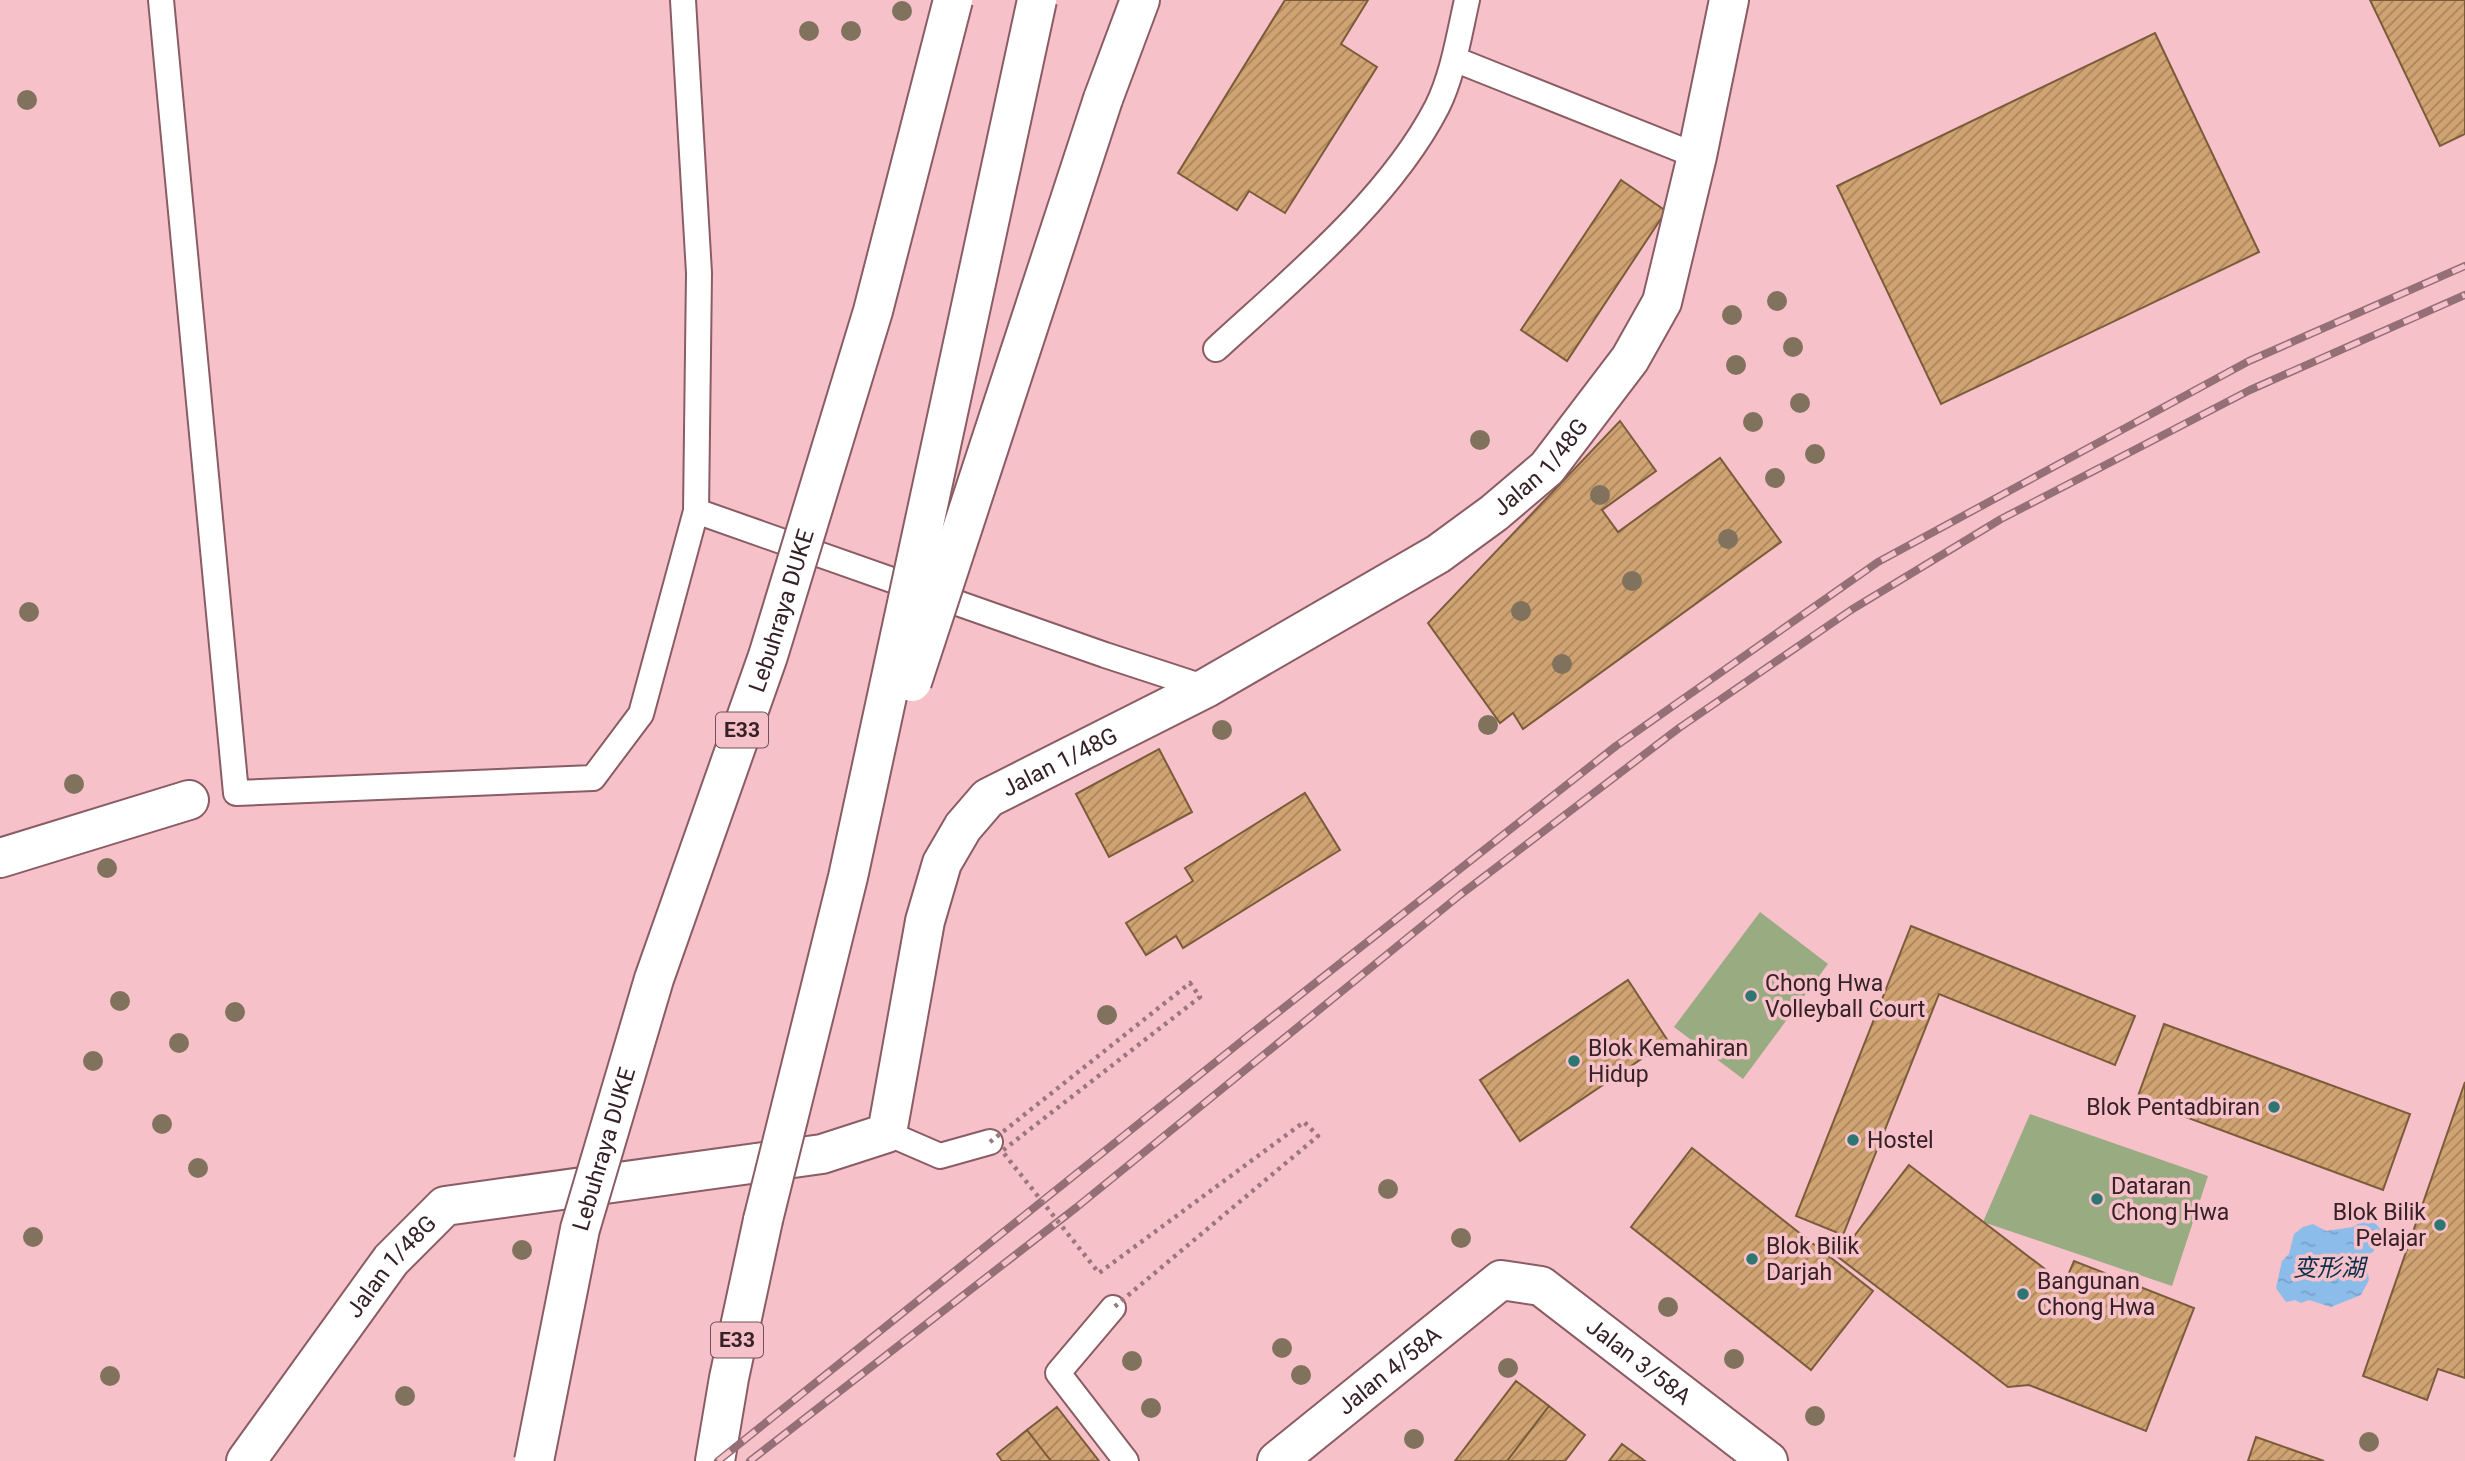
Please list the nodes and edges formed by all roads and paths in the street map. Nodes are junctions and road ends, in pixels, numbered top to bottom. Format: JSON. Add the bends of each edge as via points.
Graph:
{"nodes":[{"id":1,"x":161,"y":0,"type":"edge"},
{"id":2,"x":683,"y":0,"type":"edge"},
{"id":3,"x":953,"y":0,"type":"edge"},
{"id":4,"x":1037,"y":0,"type":"edge"},
{"id":5,"x":1140,"y":0,"type":"edge"},
{"id":6,"x":1468,"y":0,"type":"edge"},
{"id":7,"x":1729,"y":0,"type":"edge"},
{"id":8,"x":1454,"y":59,"type":"junction"},
{"id":9,"x":1697,"y":156,"type":"junction"},
{"id":10,"x":1216,"y":349,"type":"dead end"},
{"id":11,"x":696,"y":511,"type":"junction"},
{"id":12,"x":1206,"y":688,"type":"junction"},
{"id":13,"x":189,"y":800,"type":"dead end"},
{"id":14,"x":0,"y":858,"type":"edge"},
{"id":15,"x":848,"y":877,"type":"junction"},
{"id":16,"x":887,"y":1133,"type":"junction"},
{"id":17,"x":990,"y":1142,"type":"joint"},
{"id":18,"x":1501,"y":1280,"type":"joint"},
{"id":19,"x":1114,"y":1308,"type":"joint"},
{"id":20,"x":246,"y":1461,"type":"edge"},
{"id":21,"x":534,"y":1461,"type":"edge"},
{"id":22,"x":715,"y":1461,"type":"edge"},
{"id":23,"x":1126,"y":1461,"type":"edge"},
{"id":24,"x":1277,"y":1461,"type":"edge"},
{"id":25,"x":1768,"y":1461,"type":"edge"}],
"edges":[{"from":1,"to":11,"type":"lane","via":[[236,793],[593,778],[642,714]]},
{"from":2,"to":11,"type":"lane","via":[[699,273]]},
{"from":3,"to":21,"type":"main road","name":"Lebuhraya DUKE","number":"E33","bridge":true,"via":[[873,311],[768,656],[654,979],[580,1229]]},
{"from":4,"to":15,"type":"main road","number":"E33","bridge":true},
{"from":5,"to":15,"type":"main road","bridge":true,"via":[[1099,112]]},
{"from":6,"to":8,"type":"lane"},
{"from":7,"to":9,"type":"main road","name":"Jalan 1/48G"},
{"from":8,"to":9,"type":"lane"},
{"from":8,"to":10,"type":"lane","via":[[1437,106],[1382,190]]},
{"from":9,"to":12,"type":"main road","name":"Jalan 1/48G","via":[[1662,302],[1630,359],[1547,468],[1438,554]]},
{"from":11,"to":12,"type":"lane"},
{"from":12,"to":16,"type":"main road","name":"Jalan 1/48G","via":[[988,798],[963,827],[942,863],[925,921]]},
{"from":13,"to":14,"type":"main road"},
{"from":15,"to":22,"type":"main road","number":"E33","bridge":true,"via":[[763,1220]]},
{"from":16,"to":17,"type":"lane","via":[[940,1156]]},
{"from":16,"to":20,"type":"main road","name":"Jalan 1/48G","via":[[822,1154],[445,1206],[391,1260]]},
{"from":17,"to":19,"type":"path","bridge":true,"via":[[1191,983],[1200,997],[1002,1151],[1099,1273],[1304,1122],[1318,1136]]},
{"from":18,"to":24,"type":"main road","name":"Jalan 4/58A"},
{"from":18,"to":25,"type":"main road","name":"Jalan 3/58A","via":[[1541,1286]]},
{"from":19,"to":23,"type":"lane","via":[[1058,1373]]}]}
